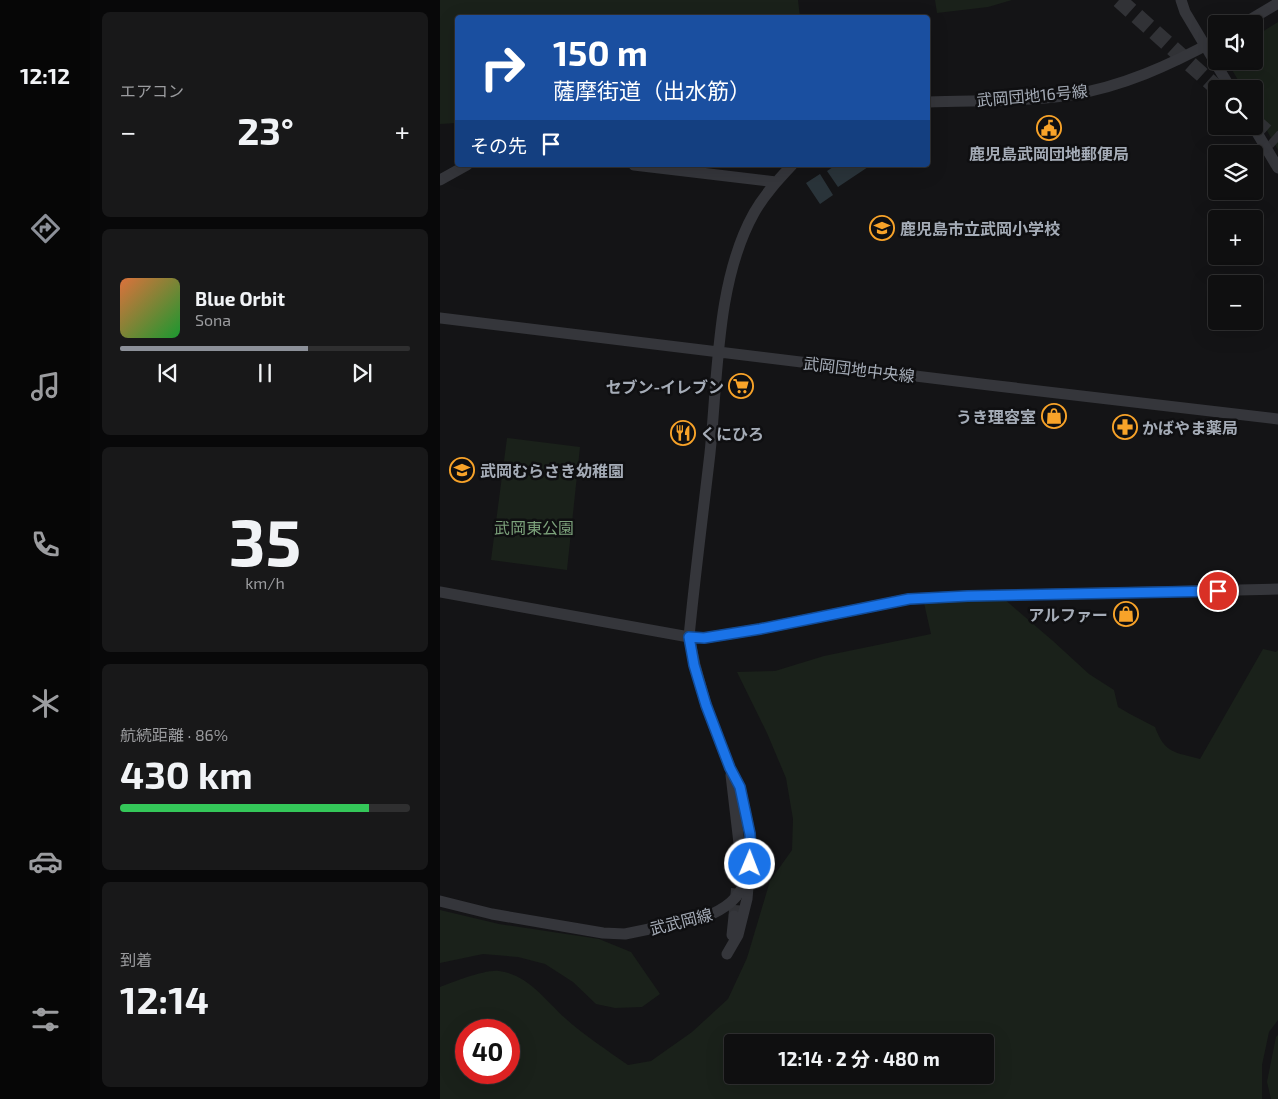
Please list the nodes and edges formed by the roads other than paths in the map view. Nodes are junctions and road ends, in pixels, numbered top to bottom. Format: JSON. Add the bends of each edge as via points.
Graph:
{"nodes":[{"id":1,"x":1181,"y":0,"type":"edge"},
{"id":2,"x":1278,"y":3,"type":"edge"},
{"id":3,"x":1258,"y":15,"type":"edge"},
{"id":4,"x":1208,"y":44,"type":"edge"},
{"id":5,"x":1205,"y":46,"type":"junction"},
{"id":6,"x":1226,"y":80,"type":"edge"},
{"id":7,"x":930,"y":102,"type":"edge"},
{"id":8,"x":1258,"y":135,"type":"edge"},
{"id":9,"x":463,"y":167,"type":"edge"},
{"id":10,"x":651,"y":167,"type":"edge"},
{"id":11,"x":790,"y":167,"type":"edge"},
{"id":12,"x":1278,"y":168,"type":"edge"},
{"id":13,"x":440,"y":180,"type":"edge"},
{"id":14,"x":776,"y":182,"type":"junction"},
{"id":15,"x":440,"y":318,"type":"edge"},
{"id":16,"x":719,"y":352,"type":"junction"},
{"id":17,"x":1278,"y":419,"type":"edge"},
{"id":18,"x":1278,"y":589,"type":"edge"},
{"id":19,"x":440,"y":592,"type":"edge"},
{"id":20,"x":689,"y":637,"type":"junction"},
{"id":21,"x":743,"y":874,"type":"junction"},
{"id":22,"x":440,"y":901,"type":"edge"},
{"id":23,"x":734,"y":916,"type":"tunnel mouth"}],
"edges":[{"from":1,"to":5,"type":"street"},
{"from":2,"to":3,"type":"street"},
{"from":4,"to":5,"type":"street","name":"武岡団地16号線"},
{"from":5,"to":6,"type":"street"},
{"from":5,"to":7,"type":"street","name":"武岡団地16号線","via":[[1141,76],[1096,90],[1001,100]]},
{"from":8,"to":12,"type":"street"},
{"from":9,"to":13,"type":"street"},
{"from":10,"to":14,"type":"street"},
{"from":11,"to":14,"type":"street"},
{"from":14,"to":16,"type":"street","via":[[754,213],[731,269]]},
{"from":15,"to":16,"type":"street","name":"武岡団地中央線"},
{"from":16,"to":17,"type":"street","name":"武岡団地中央線"},
{"from":16,"to":20,"type":"street","name":"武武岡線"},
{"from":18,"to":20,"type":"street","via":[[909,599],[760,629],[704,638]]},
{"from":19,"to":20,"type":"street"},
{"from":20,"to":21,"type":"street","name":"武武岡線","via":[[706,705],[740,787],[751,851]]},
{"from":21,"to":22,"type":"street","name":"武武岡線","bridge":true,"via":[[742,890],[720,911],[703,918],[625,934],[492,914]]},
{"from":21,"to":23,"type":"street","via":[[747,899],[738,935],[727,954]]}]}
